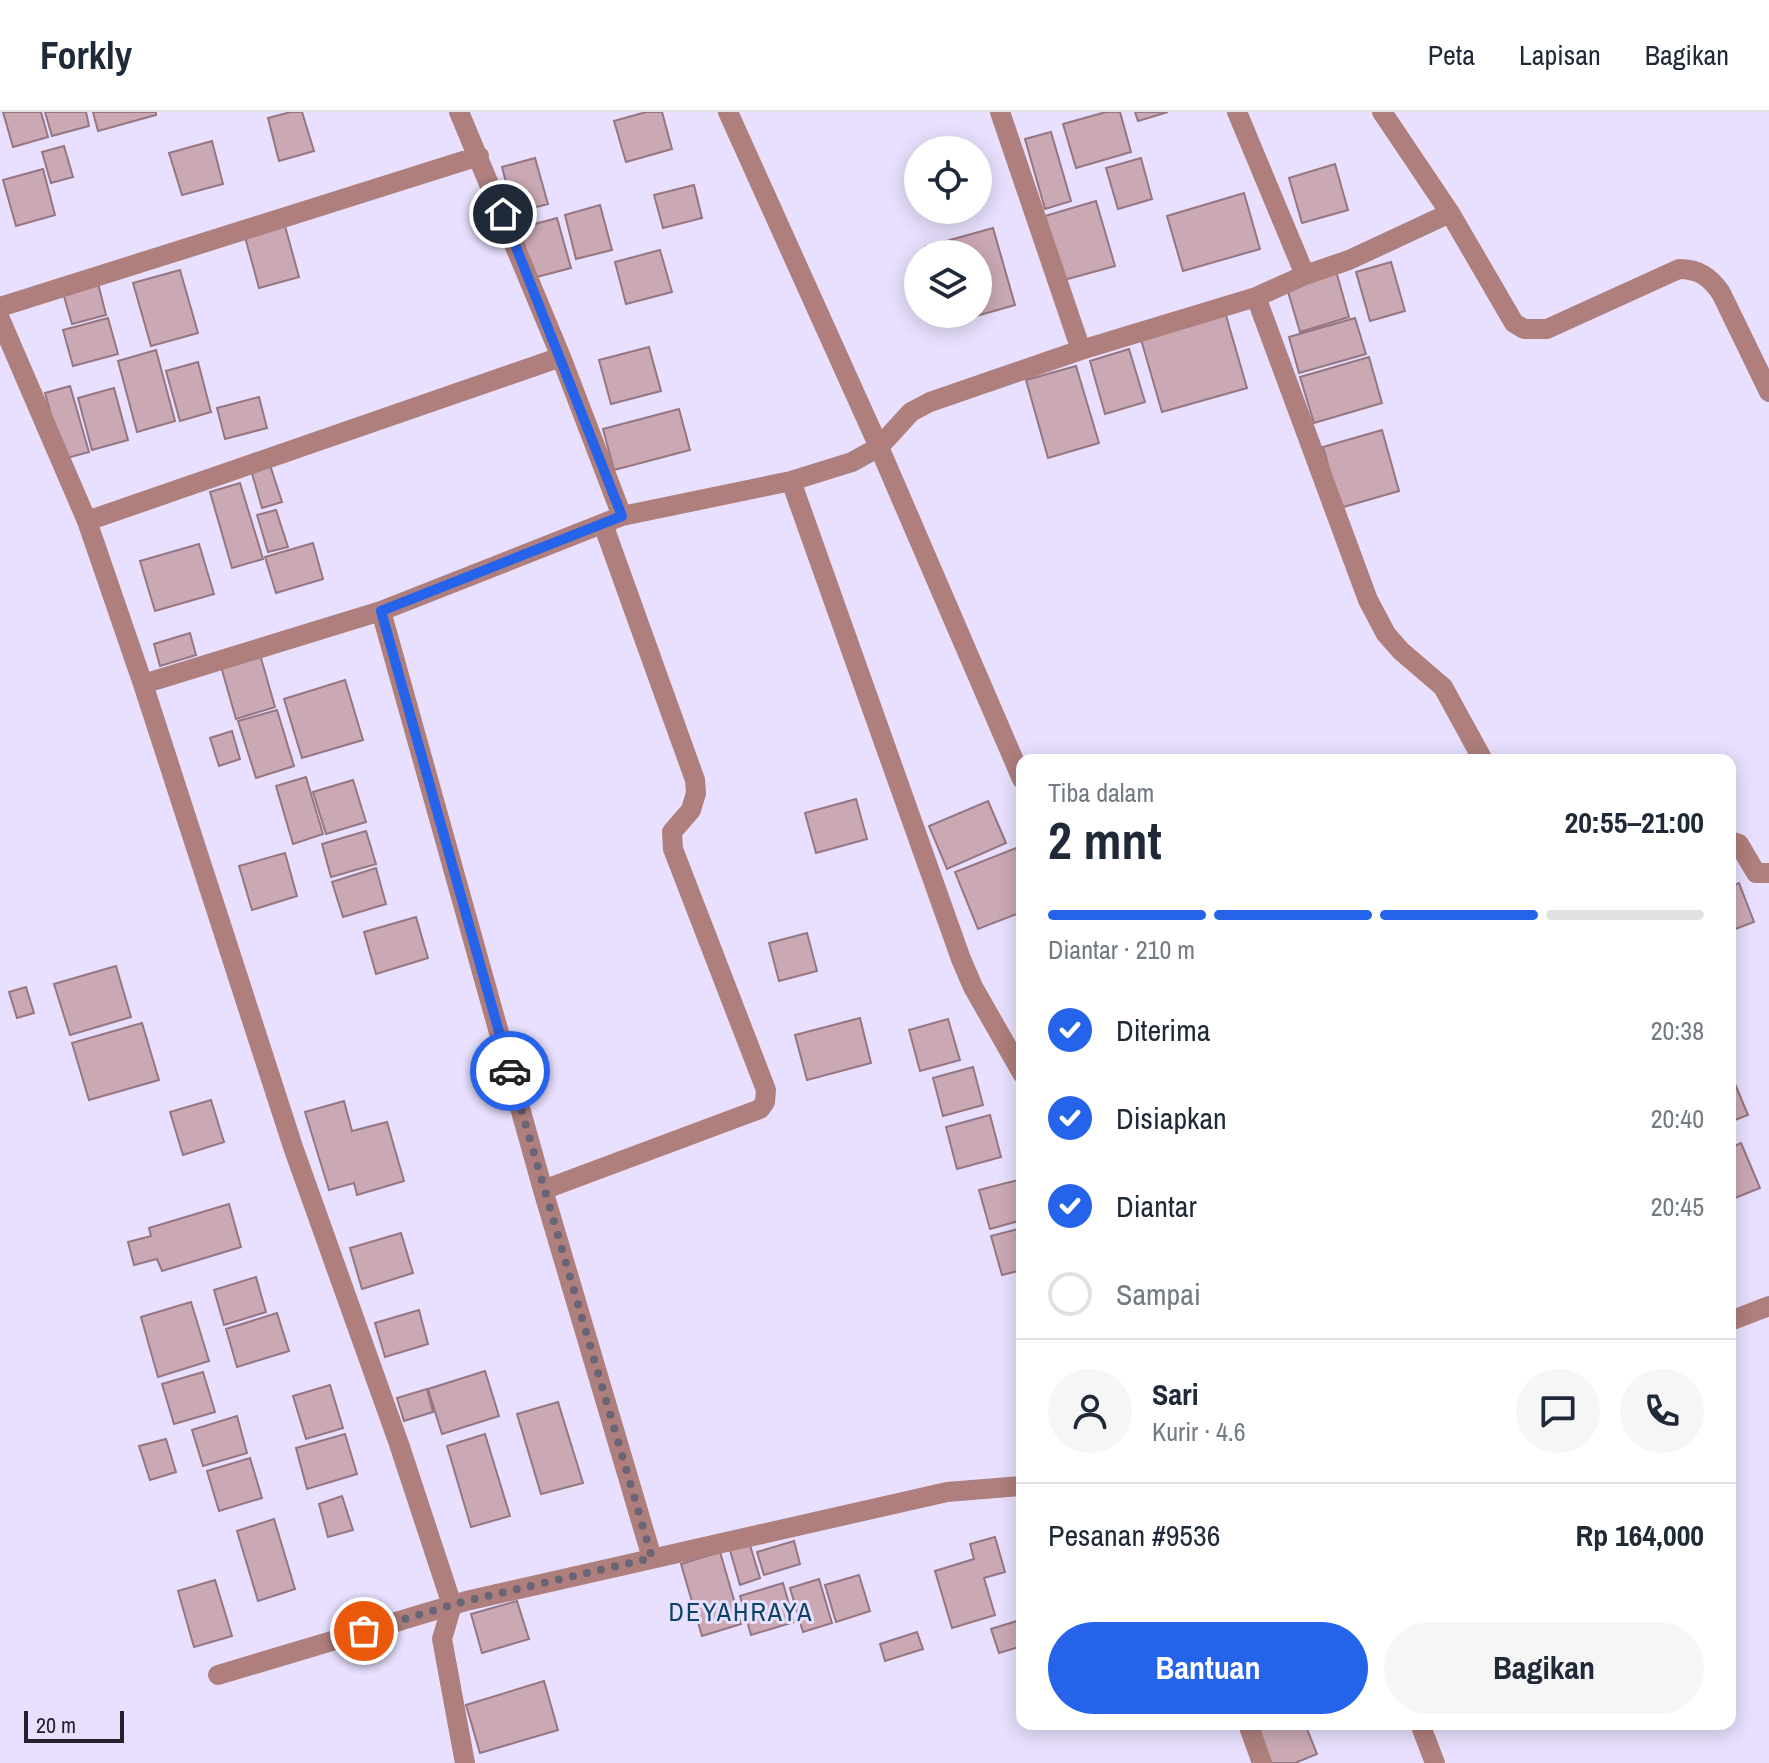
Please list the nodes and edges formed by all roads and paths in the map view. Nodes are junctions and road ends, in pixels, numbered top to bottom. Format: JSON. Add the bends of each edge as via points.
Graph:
{"nodes":[{"id":1,"x":459,"y":112,"type":"edge"},
{"id":2,"x":728,"y":112,"type":"edge"},
{"id":3,"x":1000,"y":112,"type":"edge"},
{"id":4,"x":1237,"y":112,"type":"edge"},
{"id":5,"x":1382,"y":112,"type":"edge"},
{"id":6,"x":479,"y":156,"type":"junction"},
{"id":7,"x":1450,"y":213,"type":"junction"},
{"id":8,"x":1305,"y":275,"type":"junction"},
{"id":9,"x":1256,"y":297,"type":"junction"},
{"id":10,"x":0,"y":307,"type":"edge"},
{"id":11,"x":0,"y":319,"type":"edge"},
{"id":12,"x":1081,"y":350,"type":"junction"},
{"id":13,"x":561,"y":357,"type":"junction"},
{"id":14,"x":1769,"y":392,"type":"edge"},
{"id":15,"x":879,"y":447,"type":"junction"},
{"id":16,"x":791,"y":481,"type":"junction"},
{"id":17,"x":613,"y":520,"type":"junction"},
{"id":18,"x":87,"y":521,"type":"junction"},
{"id":19,"x":381,"y":611,"type":"junction"},
{"id":20,"x":143,"y":684,"type":"junction"},
{"id":21,"x":1480,"y":754,"type":"edge"},
{"id":22,"x":1016,"y":765,"type":"edge"},
{"id":23,"x":1736,"y":843,"type":"edge"},
{"id":24,"x":1769,"y":873,"type":"edge"},
{"id":25,"x":1016,"y":1062,"type":"edge"},
{"id":26,"x":543,"y":1190,"type":"junction"},
{"id":27,"x":1769,"y":1306,"type":"edge"},
{"id":28,"x":1736,"y":1319,"type":"edge"},
{"id":29,"x":1016,"y":1486,"type":"edge"},
{"id":30,"x":652,"y":1558,"type":"junction"},
{"id":31,"x":452,"y":1605,"type":"junction"},
{"id":32,"x":218,"y":1675,"type":"dead end"},
{"id":33,"x":1250,"y":1730,"type":"edge"},
{"id":34,"x":1422,"y":1730,"type":"edge"},
{"id":35,"x":465,"y":1763,"type":"edge"},
{"id":36,"x":1262,"y":1763,"type":"edge"},
{"id":37,"x":1435,"y":1763,"type":"edge"}],
"edges":[{"from":1,"to":6,"type":"street"},
{"from":2,"to":15,"type":"street"},
{"from":3,"to":12,"type":"street"},
{"from":4,"to":8,"type":"street"},
{"from":5,"to":7,"type":"street"},
{"from":6,"to":10,"type":"street"},
{"from":6,"to":13,"type":"street"},
{"from":7,"to":8,"type":"street"},
{"from":7,"to":14,"type":"street","via":[[1514,323],[1524,329],[1547,329],[1679,269],[1700,272],[1721,293]]},
{"from":8,"to":9,"type":"street"},
{"from":9,"to":12,"type":"street"},
{"from":9,"to":21,"type":"street","via":[[1368,600],[1386,634],[1443,687]]},
{"from":11,"to":18,"type":"street"},
{"from":12,"to":15,"type":"street","via":[[930,402],[911,412]]},
{"from":13,"to":17,"type":"street"},
{"from":13,"to":18,"type":"street"},
{"from":15,"to":16,"type":"street","via":[[852,462]]},
{"from":15,"to":22,"type":"street"},
{"from":16,"to":17,"type":"street"},
{"from":16,"to":25,"type":"street","via":[[961,959]]},
{"from":17,"to":19,"type":"street"},
{"from":17,"to":26,"type":"street","via":[[695,780],[691,810],[672,832],[673,849],[766,1096],[760,1109]]},
{"from":18,"to":20,"type":"street"},
{"from":19,"to":20,"type":"street"},
{"from":19,"to":26,"type":"street"},
{"from":20,"to":31,"type":"street","via":[[293,1147]]},
{"from":23,"to":24,"type":"street","via":[[1756,873]]},
{"from":26,"to":30,"type":"street"},
{"from":27,"to":28,"type":"street"},
{"from":29,"to":30,"type":"street","via":[[947,1492]]},
{"from":30,"to":31,"type":"street"},
{"from":31,"to":32,"type":"street"},
{"from":31,"to":35,"type":"street","via":[[442,1639]]},
{"from":33,"to":36,"type":"street"},
{"from":34,"to":37,"type":"street"}]}
